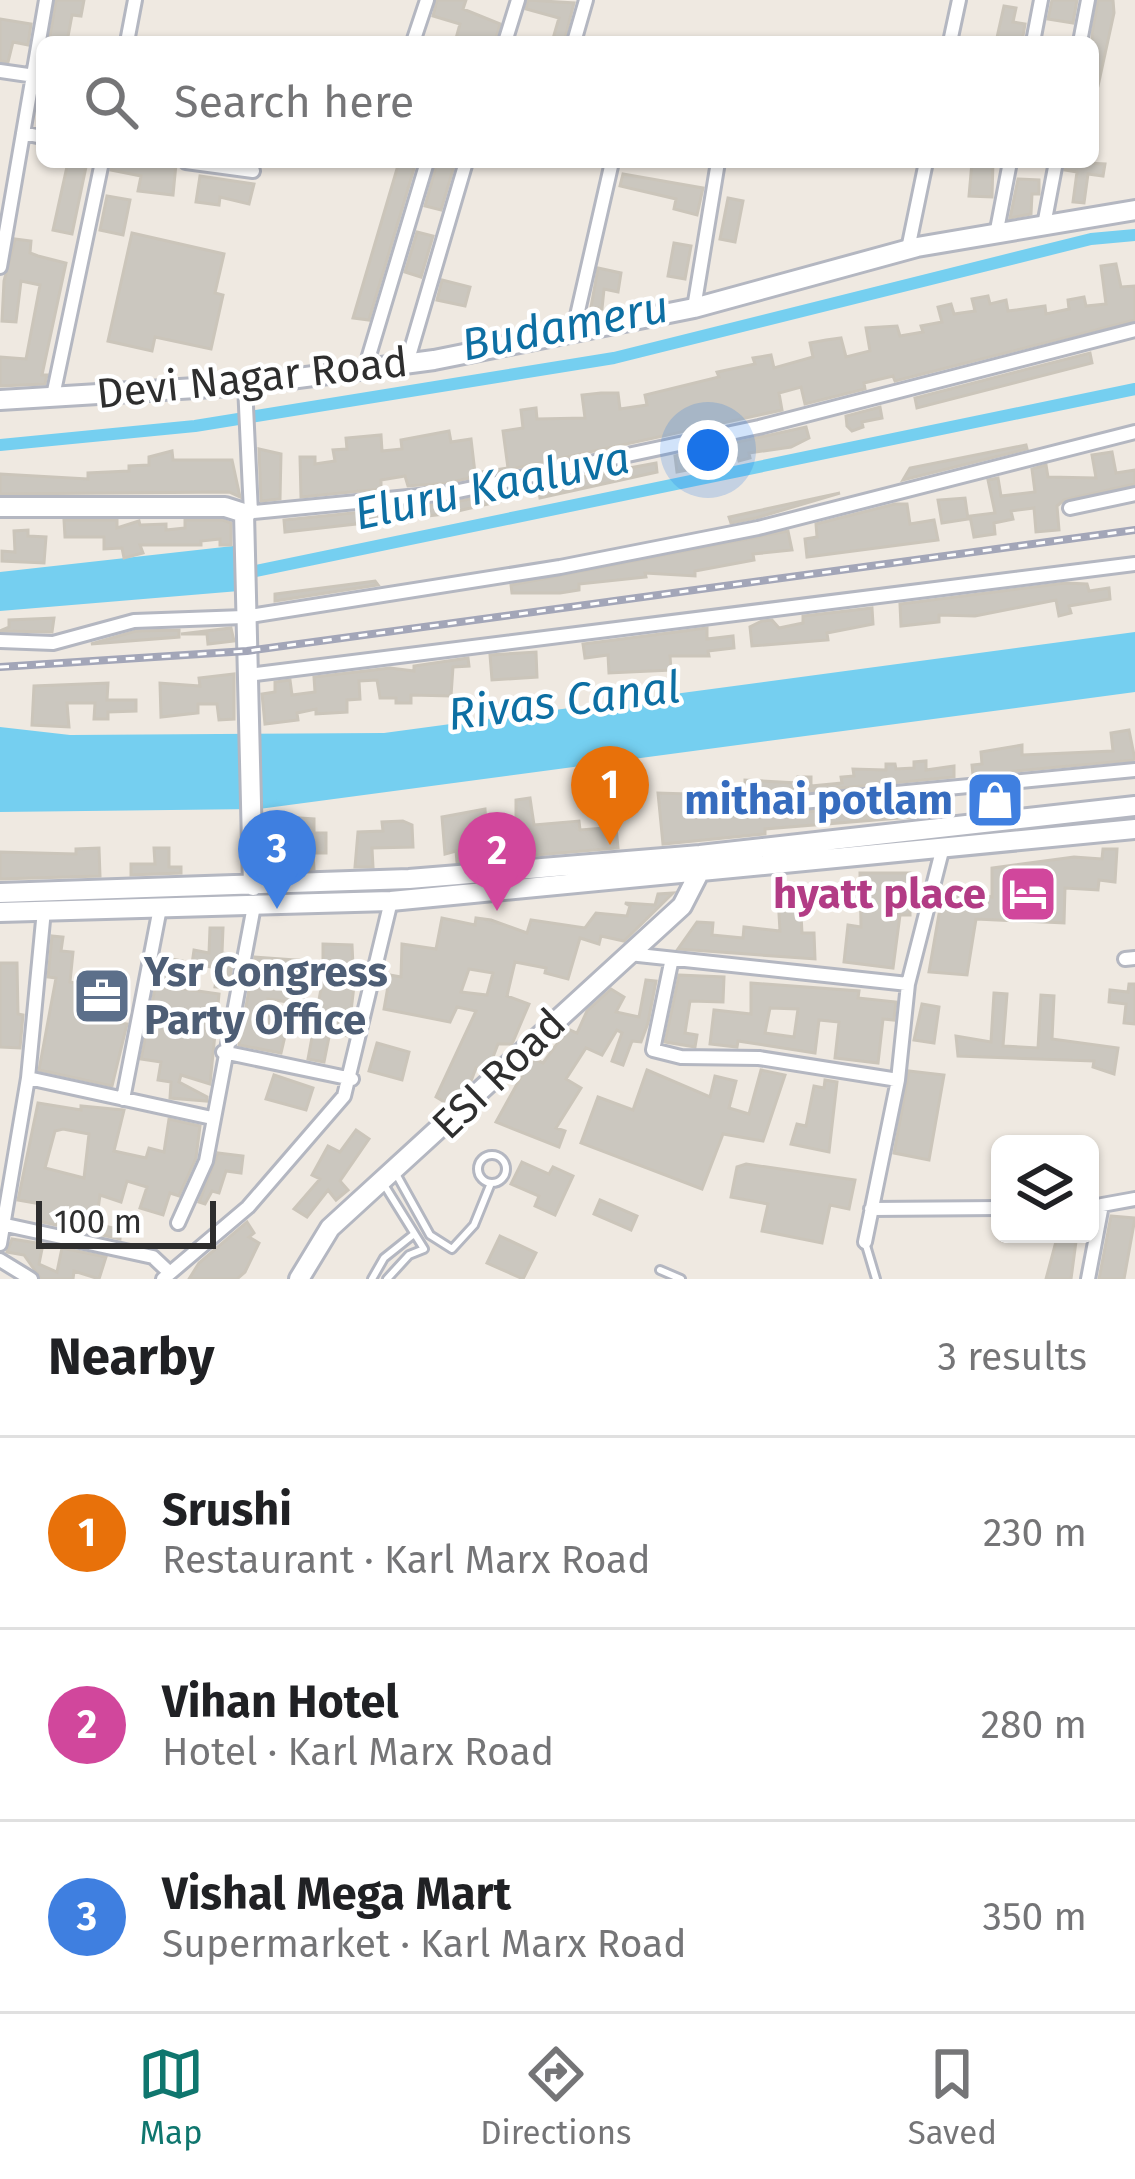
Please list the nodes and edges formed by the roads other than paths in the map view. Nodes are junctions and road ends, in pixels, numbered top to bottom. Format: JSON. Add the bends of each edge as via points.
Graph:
{"nodes":[{"id":1,"x":46,"y":0,"type":"edge"},
{"id":2,"x":135,"y":0,"type":"edge"},
{"id":3,"x":427,"y":0,"type":"edge"},
{"id":4,"x":518,"y":0,"type":"edge"},
{"id":5,"x":586,"y":0,"type":"edge"},
{"id":6,"x":959,"y":0,"type":"edge"},
{"id":7,"x":1041,"y":0,"type":"edge"},
{"id":8,"x":1088,"y":0,"type":"edge"},
{"id":9,"x":42,"y":36,"type":"edge"},
{"id":10,"x":128,"y":36,"type":"edge"},
{"id":11,"x":415,"y":36,"type":"edge"},
{"id":12,"x":507,"y":36,"type":"edge"},
{"id":13,"x":576,"y":36,"type":"edge"},
{"id":14,"x":951,"y":36,"type":"edge"},
{"id":15,"x":1034,"y":36,"type":"edge"},
{"id":16,"x":1081,"y":36,"type":"edge"},
{"id":17,"x":0,"y":71,"type":"edge"},
{"id":18,"x":36,"y":76,"type":"edge"},
{"id":19,"x":36,"y":80,"type":"edge"},
{"id":20,"x":23,"y":134,"type":"junction"},
{"id":21,"x":36,"y":136,"type":"edge"},
{"id":22,"x":101,"y":168,"type":"edge"},
{"id":23,"x":231,"y":168,"type":"edge"},
{"id":24,"x":425,"y":168,"type":"edge"},
{"id":25,"x":464,"y":168,"type":"edge"},
{"id":26,"x":611,"y":168,"type":"edge"},
{"id":27,"x":717,"y":168,"type":"edge"},
{"id":28,"x":925,"y":168,"type":"edge"},
{"id":29,"x":1009,"y":168,"type":"edge"},
{"id":30,"x":1055,"y":168,"type":"edge"},
{"id":31,"x":253,"y":171,"type":"dead end"},
{"id":32,"x":1135,"y":210,"type":"edge"},
{"id":33,"x":1044,"y":225,"type":"junction"},
{"id":34,"x":996,"y":236,"type":"junction"},
{"id":35,"x":908,"y":249,"type":"junction"},
{"id":36,"x":0,"y":267,"type":"edge"},
{"id":37,"x":694,"y":308,"type":"junction"},
{"id":38,"x":1135,"y":330,"type":"edge"},
{"id":39,"x":573,"y":334,"type":"junction"},
{"id":40,"x":406,"y":363,"type":"junction"},
{"id":41,"x":365,"y":369,"type":"junction"},
{"id":42,"x":245,"y":385,"type":"junction"},
{"id":43,"x":52,"y":396,"type":"junction"},
{"id":44,"x":0,"y":400,"type":"edge"},
{"id":45,"x":1135,"y":432,"type":"edge"},
{"id":46,"x":1135,"y":494,"type":"edge"},
{"id":47,"x":0,"y":507,"type":"edge"},
{"id":48,"x":1070,"y":508,"type":"dead end"},
{"id":49,"x":248,"y":513,"type":"junction"},
{"id":50,"x":1135,"y":564,"type":"edge"},
{"id":51,"x":245,"y":610,"type":"junction"},
{"id":52,"x":0,"y":641,"type":"edge"},
{"id":53,"x":248,"y":676,"type":"junction"},
{"id":54,"x":1135,"y":770,"type":"edge"},
{"id":55,"x":771,"y":805,"type":"dead end"},
{"id":56,"x":1135,"y":806,"type":"edge"},
{"id":57,"x":1135,"y":829,"type":"edge"},
{"id":58,"x":863,"y":846,"type":"junction"},
{"id":59,"x":943,"y":847,"type":"junction"},
{"id":60,"x":700,"y":871,"type":"junction"},
{"id":61,"x":573,"y":877,"type":"junction"},
{"id":62,"x":0,"y":893,"type":"edge"},
{"id":63,"x":404,"y":893,"type":"junction"},
{"id":64,"x":254,"y":896,"type":"junction"},
{"id":65,"x":189,"y":898,"type":"junction"},
{"id":66,"x":160,"y":908,"type":"junction"},
{"id":67,"x":44,"y":910,"type":"junction"},
{"id":68,"x":0,"y":912,"type":"edge"},
{"id":69,"x":628,"y":954,"type":"junction"},
{"id":70,"x":671,"y":963,"type":"junction"},
{"id":71,"x":908,"y":984,"type":"junction"},
{"id":72,"x":223,"y":1052,"type":"junction"},
{"id":73,"x":28,"y":1078,"type":"junction"},
{"id":74,"x":352,"y":1079,"type":"junction"},
{"id":75,"x":898,"y":1080,"type":"junction"},
{"id":76,"x":124,"y":1099,"type":"junction"},
{"id":77,"x":212,"y":1118,"type":"junction"},
{"id":78,"x":389,"y":1178,"type":"junction"},
{"id":79,"x":491,"y":1183,"type":"junction"},
{"id":80,"x":1135,"y":1199,"type":"edge"},
{"id":81,"x":991,"y":1208,"type":"edge"},
{"id":82,"x":872,"y":1209,"type":"junction"},
{"id":83,"x":178,"y":1223,"type":"dead end"},
{"id":84,"x":5,"y":1225,"type":"junction"},
{"id":85,"x":414,"y":1234,"type":"junction"},
{"id":86,"x":865,"y":1242,"type":"joint"},
{"id":87,"x":0,"y":1244,"type":"edge"},
{"id":88,"x":0,"y":1260,"type":"edge"},
{"id":89,"x":660,"y":1270,"type":"dead end"},
{"id":90,"x":167,"y":1276,"type":"edge"},
{"id":91,"x":31,"y":1279,"type":"edge"},
{"id":92,"x":299,"y":1279,"type":"edge"},
{"id":93,"x":372,"y":1279,"type":"edge"},
{"id":94,"x":387,"y":1279,"type":"edge"},
{"id":95,"x":681,"y":1279,"type":"edge"},
{"id":96,"x":876,"y":1279,"type":"edge"},
{"id":97,"x":1088,"y":1279,"type":"edge"}],
"edges":[{"from":1,"to":9,"type":"street"},
{"from":2,"to":10,"type":"street"},
{"from":3,"to":11,"type":"street"},
{"from":4,"to":12,"type":"street"},
{"from":5,"to":13,"type":"street"},
{"from":6,"to":14,"type":"street"},
{"from":7,"to":15,"type":"street"},
{"from":8,"to":16,"type":"street"},
{"from":17,"to":18,"type":"street"},
{"from":19,"to":20,"type":"street"},
{"from":20,"to":21,"type":"street"},
{"from":20,"to":36,"type":"street"},
{"from":22,"to":43,"type":"street"},
{"from":23,"to":31,"type":"street"},
{"from":24,"to":41,"type":"street"},
{"from":25,"to":40,"type":"street"},
{"from":26,"to":39,"type":"street"},
{"from":27,"to":37,"type":"street"},
{"from":28,"to":35,"type":"street"},
{"from":29,"to":34,"type":"street"},
{"from":30,"to":33,"type":"street"},
{"from":32,"to":33,"type":"street","name":"Devi Nagar Road"},
{"from":33,"to":34,"type":"street","name":"Devi Nagar Road"},
{"from":34,"to":35,"type":"street","name":"Devi Nagar Road"},
{"from":35,"to":37,"type":"street","name":"Devi Nagar Road"},
{"from":37,"to":39,"type":"street","name":"Devi Nagar Road"},
{"from":38,"to":49,"type":"street","via":[[759,428],[449,493]]},
{"from":39,"to":40,"type":"street","name":"Devi Nagar Road"},
{"from":40,"to":41,"type":"street","name":"Devi Nagar Road"},
{"from":41,"to":42,"type":"street","name":"Devi Nagar Road"},
{"from":42,"to":43,"type":"street","name":"Devi Nagar Road"},
{"from":42,"to":49,"type":"street"},
{"from":43,"to":44,"type":"street","name":"Devi Nagar Road"},
{"from":45,"to":51,"type":"street","via":[[758,528],[560,567]]},
{"from":46,"to":48,"type":"street"},
{"from":47,"to":49,"type":"street"},
{"from":49,"to":51,"type":"street"},
{"from":50,"to":53,"type":"street"},
{"from":51,"to":52,"type":"street","via":[[168,616],[53,643]]},
{"from":51,"to":53,"type":"street"},
{"from":53,"to":64,"type":"street"},
{"from":54,"to":55,"type":"street"},
{"from":56,"to":58,"type":"street"},
{"from":57,"to":59,"type":"street"},
{"from":58,"to":59,"type":"street"},
{"from":58,"to":60,"type":"street"},
{"from":58,"to":61,"type":"street"},
{"from":59,"to":71,"type":"street"},
{"from":60,"to":61,"type":"street"},
{"from":60,"to":69,"type":"street","name":"ESI Road","via":[[692,894]]},
{"from":61,"to":63,"type":"street"},
{"from":62,"to":65,"type":"street"},
{"from":63,"to":64,"type":"street"},
{"from":63,"to":64,"type":"street"},
{"from":63,"to":74,"type":"street"},
{"from":64,"to":65,"type":"street"},
{"from":64,"to":72,"type":"street"},
{"from":65,"to":66,"type":"street"},
{"from":66,"to":67,"type":"street"},
{"from":66,"to":76,"type":"street"},
{"from":67,"to":68,"type":"street"},
{"from":67,"to":73,"type":"street"},
{"from":69,"to":70,"type":"street"},
{"from":69,"to":78,"type":"street","name":"ESI Road"},
{"from":70,"to":71,"type":"street"},
{"from":70,"to":75,"type":"street","via":[[652,1050]]},
{"from":71,"to":75,"type":"street"},
{"from":72,"to":74,"type":"street"},
{"from":72,"to":77,"type":"street"},
{"from":73,"to":76,"type":"street"},
{"from":73,"to":84,"type":"street"},
{"from":74,"to":90,"type":"street","via":[[248,1208]]},
{"from":75,"to":82,"type":"street"},
{"from":76,"to":77,"type":"street"},
{"from":77,"to":83,"type":"street","via":[[206,1161]]},
{"from":78,"to":79,"type":"lane","via":[[430,1235],[452,1249],[473,1226]]},
{"from":78,"to":85,"type":"lane"},
{"from":78,"to":92,"type":"street","name":"ESI Road","via":[[330,1228]]},
{"from":79,"to":79,"type":"lane","via":[[477,1170],[492,1155],[506,1170]]},
{"from":80,"to":97,"type":"street","via":[[1102,1205]]},
{"from":81,"to":82,"type":"street"},
{"from":82,"to":86,"type":"street"},
{"from":84,"to":87,"type":"street"},
{"from":84,"to":90,"type":"street","via":[[153,1258]]},
{"from":85,"to":93,"type":"lane"},
{"from":85,"to":94,"type":"lane","via":[[424,1249]]},
{"from":86,"to":96,"type":"lane"},
{"from":88,"to":91,"type":"street"},
{"from":89,"to":95,"type":"lane"}]}
